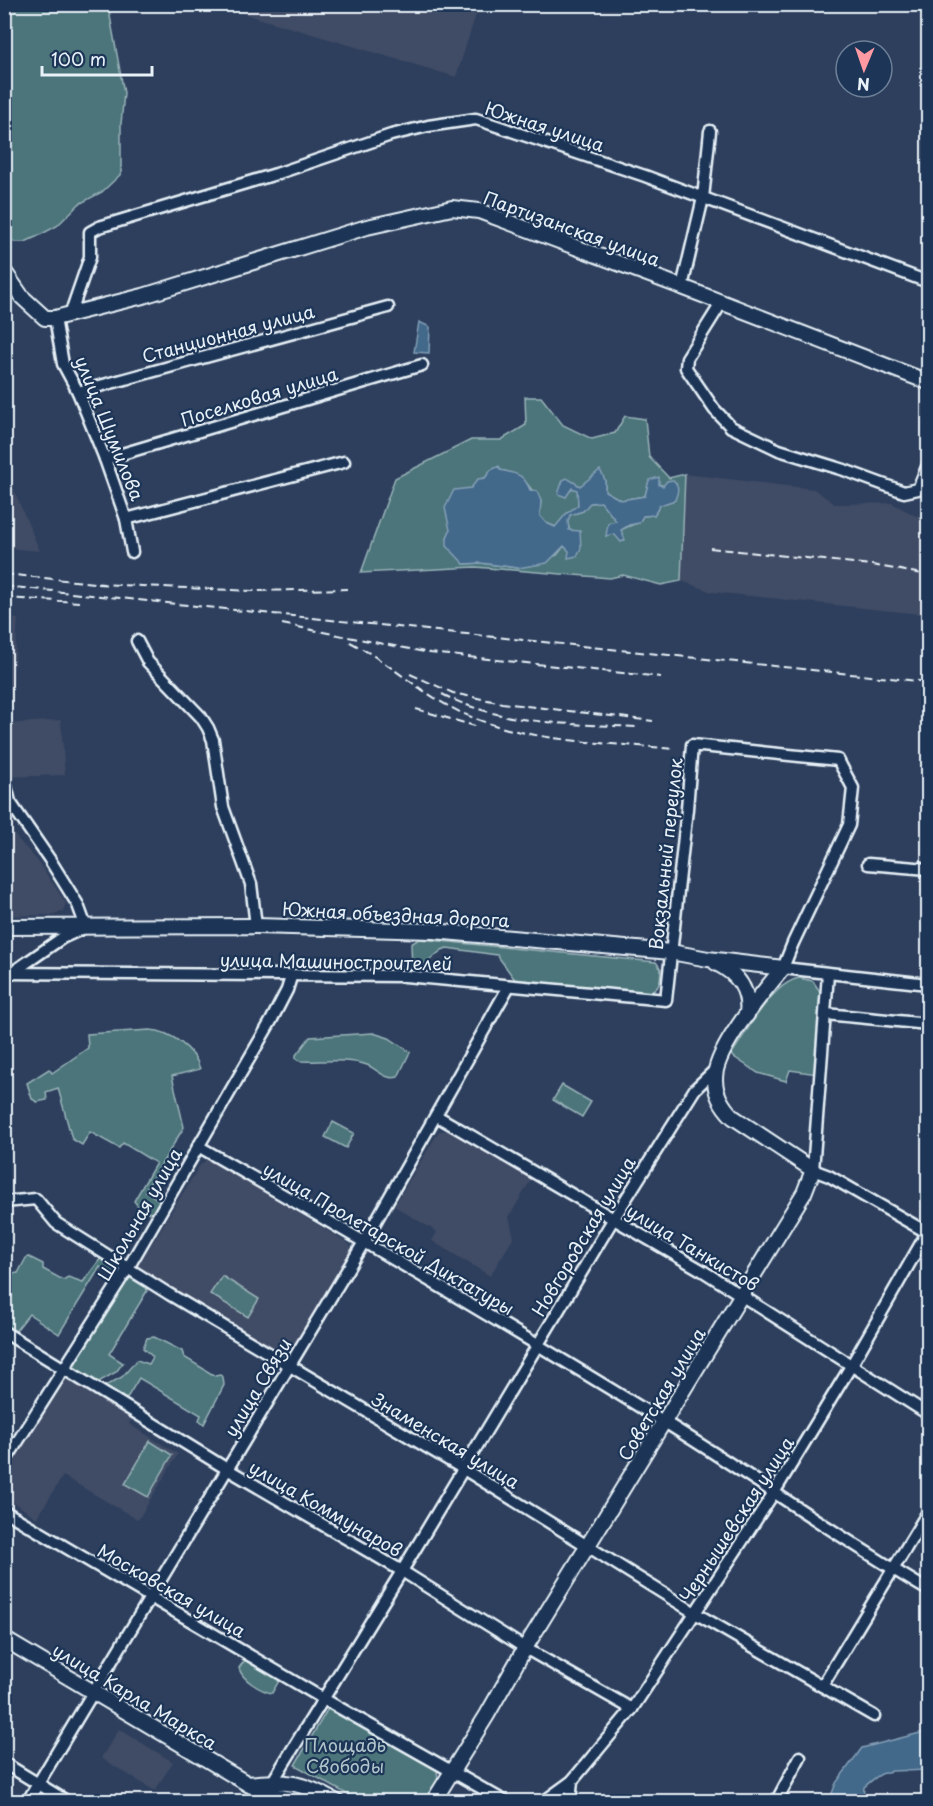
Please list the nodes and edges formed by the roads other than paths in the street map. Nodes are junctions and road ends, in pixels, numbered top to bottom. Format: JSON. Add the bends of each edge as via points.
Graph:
{"nodes":[{"id":1,"x":710,"y":131,"type":"dead end"},
{"id":2,"x":703,"y":198,"type":"junction"},
{"id":3,"x":4,"y":271,"type":"edge"},
{"id":4,"x":928,"y":282,"type":"edge"},
{"id":5,"x":682,"y":286,"type":"junction"},
{"id":6,"x":722,"y":302,"type":"junction"},
{"id":7,"x":388,"y":307,"type":"dead end"},
{"id":8,"x":70,"y":315,"type":"junction"},
{"id":9,"x":55,"y":318,"type":"junction"},
{"id":10,"x":422,"y":365,"type":"dead end"},
{"id":11,"x":928,"y":382,"type":"edge"},
{"id":12,"x":78,"y":392,"type":"junction"},
{"id":13,"x":105,"y":459,"type":"junction"},
{"id":14,"x":344,"y":462,"type":"dead end"},
{"id":15,"x":928,"y":465,"type":"edge"},
{"id":16,"x":126,"y":519,"type":"junction"},
{"id":17,"x":132,"y":552,"type":"dead end"},
{"id":18,"x":137,"y":641,"type":"dead end"},
{"id":19,"x":4,"y":778,"type":"edge"},
{"id":20,"x":853,"y":788,"type":"joint"},
{"id":21,"x":868,"y":864,"type":"dead end"},
{"id":22,"x":928,"y":869,"type":"edge"},
{"id":23,"x":256,"y":926,"type":"junction"},
{"id":24,"x":4,"y":927,"type":"edge"},
{"id":25,"x":86,"y":927,"type":"junction"},
{"id":26,"x":671,"y":952,"type":"junction"},
{"id":27,"x":708,"y":959,"type":"junction"},
{"id":28,"x":783,"y":968,"type":"junction"},
{"id":29,"x":8,"y":973,"type":"edge"},
{"id":30,"x":828,"y":974,"type":"junction"},
{"id":31,"x":291,"y":976,"type":"junction"},
{"id":32,"x":928,"y":984,"type":"edge"},
{"id":33,"x":509,"y":986,"type":"junction"},
{"id":34,"x":666,"y":1000,"type":"joint"},
{"id":35,"x":826,"y":1014,"type":"junction"},
{"id":36,"x":747,"y":1015,"type":"junction"},
{"id":37,"x":928,"y":1024,"type":"edge"},
{"id":38,"x":716,"y":1069,"type":"junction"},
{"id":39,"x":437,"y":1116,"type":"junction"},
{"id":40,"x":198,"y":1146,"type":"junction"},
{"id":41,"x":813,"y":1170,"type":"junction"},
{"id":42,"x":4,"y":1202,"type":"edge"},
{"id":43,"x":614,"y":1218,"type":"junction"},
{"id":44,"x":928,"y":1232,"type":"edge"},
{"id":45,"x":364,"y":1242,"type":"junction"},
{"id":46,"x":128,"y":1268,"type":"junction"},
{"id":47,"x":742,"y":1295,"type":"junction"},
{"id":48,"x":4,"y":1332,"type":"edge"},
{"id":49,"x":538,"y":1345,"type":"junction"},
{"id":50,"x":289,"y":1365,"type":"junction"},
{"id":51,"x":851,"y":1366,"type":"junction"},
{"id":52,"x":64,"y":1370,"type":"junction"},
{"id":53,"x":928,"y":1414,"type":"edge"},
{"id":54,"x":664,"y":1422,"type":"junction"},
{"id":55,"x":4,"y":1463,"type":"edge"},
{"id":56,"x":462,"y":1468,"type":"junction"},
{"id":57,"x":227,"y":1469,"type":"junction"},
{"id":58,"x":775,"y":1491,"type":"junction"},
{"id":59,"x":4,"y":1511,"type":"edge"},
{"id":60,"x":928,"y":1512,"type":"edge"},
{"id":61,"x":588,"y":1547,"type":"junction"},
{"id":62,"x":893,"y":1569,"type":"junction"},
{"id":63,"x":402,"y":1570,"type":"junction"},
{"id":64,"x":928,"y":1590,"type":"edge"},
{"id":65,"x":149,"y":1597,"type":"junction"},
{"id":66,"x":695,"y":1613,"type":"junction"},
{"id":67,"x":4,"y":1639,"type":"edge"},
{"id":68,"x":525,"y":1648,"type":"junction"},
{"id":69,"x":822,"y":1686,"type":"junction"},
{"id":70,"x":92,"y":1692,"type":"junction"},
{"id":71,"x":322,"y":1698,"type":"junction"},
{"id":72,"x":632,"y":1709,"type":"junction"},
{"id":73,"x":874,"y":1716,"type":"dead end"},
{"id":74,"x":800,"y":1757,"type":"dead end"},
{"id":75,"x":4,"y":1763,"type":"edge"},
{"id":76,"x":450,"y":1772,"type":"junction"},
{"id":77,"x":572,"y":1781,"type":"junction"},
{"id":78,"x":38,"y":1783,"type":"junction"},
{"id":79,"x":266,"y":1792,"type":"edge"},
{"id":80,"x":27,"y":1802,"type":"edge"},
{"id":81,"x":68,"y":1802,"type":"edge"},
{"id":82,"x":302,"y":1802,"type":"edge"},
{"id":83,"x":338,"y":1802,"type":"edge"},
{"id":84,"x":432,"y":1802,"type":"edge"},
{"id":85,"x":506,"y":1802,"type":"edge"},
{"id":86,"x":543,"y":1802,"type":"edge"},
{"id":87,"x":570,"y":1802,"type":"edge"},
{"id":88,"x":776,"y":1802,"type":"edge"}],
"edges":[{"from":1,"to":2,"type":"street"},
{"from":2,"to":4,"type":"street","name":"Южная улица"},
{"from":2,"to":5,"type":"street"},
{"from":2,"to":8,"type":"street","name":"Южная улица","via":[[476,119],[428,126],[99,227],[90,232],[90,257]]},
{"from":3,"to":9,"type":"main road","via":[[22,297],[45,318]]},
{"from":5,"to":6,"type":"main road","name":"Партизанская улица"},
{"from":5,"to":8,"type":"main road","name":"Партизанская улица","via":[[479,211],[452,208],[367,227]]},
{"from":6,"to":11,"type":"main road","name":"Партизанская улица"},
{"from":6,"to":15,"type":"street","via":[[687,358],[686,368],[731,428],[779,450],[904,492],[918,489]]},
{"from":7,"to":12,"type":"street","name":"Станционная улица"},
{"from":8,"to":9,"type":"main road","name":"Партизанская улица"},
{"from":9,"to":12,"type":"street","name":"улица Шумилова","via":[[63,364]]},
{"from":10,"to":13,"type":"street","name":"Поселковая улица"},
{"from":12,"to":13,"type":"street","name":"улица Шумилова"},
{"from":13,"to":16,"type":"street","name":"улица Шумилова"},
{"from":14,"to":16,"type":"street"},
{"from":16,"to":17,"type":"street","name":"улица Шумилова"},
{"from":18,"to":23,"type":"street","via":[[148,662],[208,728],[223,807],[251,884]]},
{"from":19,"to":25,"type":"street","via":[[10,802],[78,905]]},
{"from":20,"to":26,"type":"street","name":"Вокзальный переулок","via":[[838,760],[692,745]]},
{"from":20,"to":28,"type":"street","name":"Новгородская улица","via":[[849,825]]},
{"from":21,"to":22,"type":"street"},
{"from":23,"to":25,"type":"main road","name":"Южная объездная дорога"},
{"from":23,"to":26,"type":"main road","name":"Южная объездная дорога","via":[[433,931]]},
{"from":24,"to":25,"type":"main road","name":"Южная объездная дорога"},
{"from":25,"to":29,"type":"street"},
{"from":26,"to":27,"type":"main road","name":"Южная объездная дорога"},
{"from":26,"to":34,"type":"street","name":"Вокзальный переулок"},
{"from":27,"to":28,"type":"main road","name":"Южная объездная дорога"},
{"from":27,"to":36,"type":"main road","via":[[729,969],[742,984],[748,999]]},
{"from":28,"to":30,"type":"street"},
{"from":28,"to":36,"type":"main road","name":"Новгородская улица"},
{"from":29,"to":31,"type":"street","name":"улица Машиностроителей"},
{"from":30,"to":32,"type":"street"},
{"from":30,"to":35,"type":"street","name":"Советская улица"},
{"from":31,"to":33,"type":"street","name":"улица Машиностроителей","via":[[405,976]]},
{"from":31,"to":40,"type":"street","name":"Школьная улица","via":[[271,1020]]},
{"from":33,"to":34,"type":"street","name":"улица Машиностроителей"},
{"from":33,"to":39,"type":"street","name":"улица Связи"},
{"from":35,"to":37,"type":"street"},
{"from":35,"to":41,"type":"street","name":"Советская улица"},
{"from":36,"to":38,"type":"main road","name":"Новгородская улица"},
{"from":38,"to":41,"type":"main road","via":[[717,1093],[732,1117]]},
{"from":38,"to":43,"type":"street","name":"Новгородская улица","via":[[695,1089]]},
{"from":39,"to":43,"type":"street","name":"улица Танкистов"},
{"from":39,"to":45,"type":"street","name":"улица Связи"},
{"from":40,"to":45,"type":"street","name":"улица Пролетарской Диктатуры"},
{"from":40,"to":46,"type":"street","name":"Школьная улица"},
{"from":41,"to":44,"type":"street"},
{"from":41,"to":47,"type":"main road","name":"Советская улица","via":[[804,1193]]},
{"from":42,"to":46,"type":"street","name":"Знаменская улица","via":[[36,1199],[56,1223]]},
{"from":43,"to":47,"type":"street","name":"улица Танкистов"},
{"from":43,"to":49,"type":"street","name":"Новгородская улица"},
{"from":44,"to":51,"type":"street","name":"Чернышевская улица"},
{"from":45,"to":49,"type":"street","name":"улица Пролетарской Диктатуры"},
{"from":45,"to":50,"type":"street","name":"улица Связи"},
{"from":46,"to":50,"type":"street","name":"Знаменская улица"},
{"from":46,"to":52,"type":"street","name":"Школьная улица"},
{"from":47,"to":51,"type":"street","name":"улица Танкистов"},
{"from":47,"to":54,"type":"main road","name":"Советская улица"},
{"from":48,"to":52,"type":"street","name":"улица Коммунаров"},
{"from":49,"to":54,"type":"street","name":"улица Пролетарской Диктатуры"},
{"from":49,"to":56,"type":"street","name":"Новгородская улица"},
{"from":50,"to":56,"type":"street","name":"Знаменская улица"},
{"from":50,"to":57,"type":"street","name":"улица Связи"},
{"from":51,"to":53,"type":"street","name":"улица Танкистов"},
{"from":51,"to":58,"type":"street","name":"Чернышевская улица"},
{"from":52,"to":55,"type":"street","name":"Школьная улица"},
{"from":52,"to":57,"type":"street","name":"улица Коммунаров"},
{"from":54,"to":58,"type":"street","name":"улица Пролетарской Диктатуры"},
{"from":54,"to":61,"type":"main road","name":"Советская улица"},
{"from":56,"to":61,"type":"street","name":"Знаменская улица"},
{"from":56,"to":63,"type":"street","name":"Новгородская улица"},
{"from":57,"to":63,"type":"street","name":"улица Коммунаров"},
{"from":57,"to":65,"type":"street","name":"улица Связи"},
{"from":58,"to":62,"type":"street","name":"улица Пролетарской Диктатуры"},
{"from":58,"to":66,"type":"street","name":"Чернышевская улица"},
{"from":59,"to":65,"type":"street","name":"Московская улица"},
{"from":60,"to":62,"type":"street"},
{"from":61,"to":66,"type":"street","name":"Знаменская улица"},
{"from":61,"to":68,"type":"main road","name":"Советская улица"},
{"from":62,"to":64,"type":"street","name":"улица Пролетарской Диктатуры"},
{"from":62,"to":69,"type":"street"},
{"from":63,"to":68,"type":"street","name":"улица Коммунаров"},
{"from":63,"to":71,"type":"street","name":"Новгородская улица"},
{"from":65,"to":70,"type":"street","name":"улица Связи"},
{"from":65,"to":71,"type":"street","name":"Московская улица"},
{"from":66,"to":69,"type":"street","name":"Знаменская улица"},
{"from":66,"to":72,"type":"street","name":"Чернышевская улица"},
{"from":67,"to":70,"type":"main road","name":"улица Карла Маркса"},
{"from":68,"to":72,"type":"street","name":"улица Коммунаров"},
{"from":68,"to":76,"type":"main road","name":"Советская улица"},
{"from":69,"to":73,"type":"street","name":"Знаменская улица"},
{"from":70,"to":78,"type":"street","name":"улица Связи"},
{"from":70,"to":79,"type":"main road","name":"улица Карла Маркса"},
{"from":71,"to":76,"type":"street"},
{"from":71,"to":79,"type":"street"},
{"from":72,"to":77,"type":"street","name":"Чернышевская улица"},
{"from":74,"to":88,"type":"street"},
{"from":75,"to":78,"type":"street"},
{"from":76,"to":84,"type":"main road","name":"Советская улица"},
{"from":76,"to":85,"type":"street"},
{"from":77,"to":86,"type":"street","name":"Чернышевская улица"},
{"from":77,"to":87,"type":"street"},
{"from":78,"to":80,"type":"street","name":"улица Связи"},
{"from":78,"to":81,"type":"street"},
{"from":79,"to":82,"type":"main road","name":"улица Карла Маркса"},
{"from":79,"to":83,"type":"main road","name":"улица Карла Маркса","via":[[301,1784]]}]}
